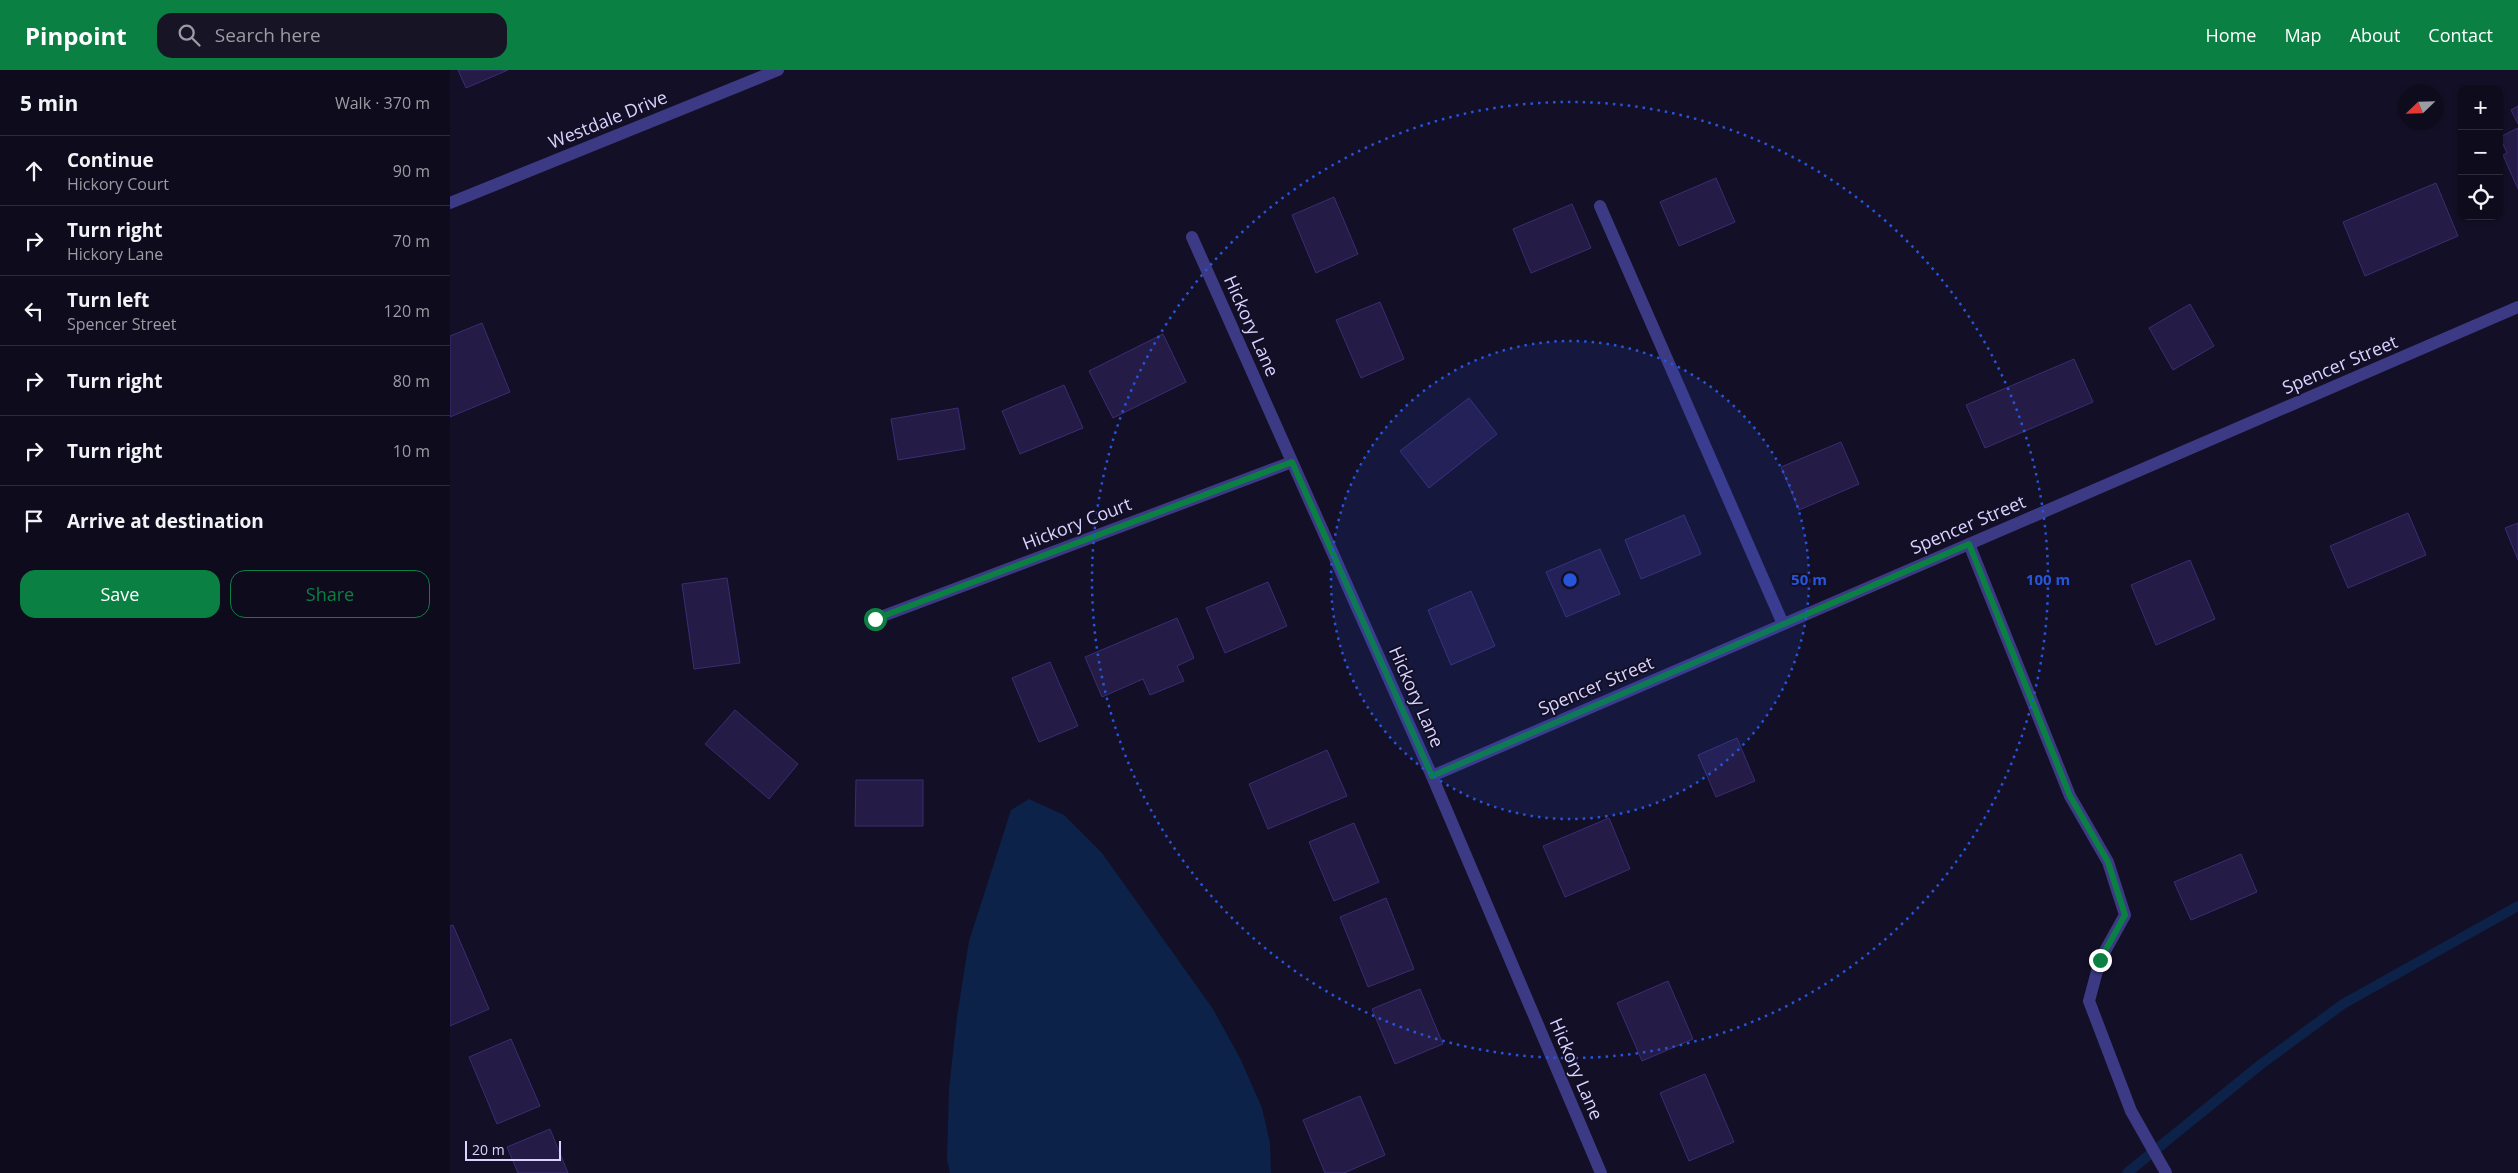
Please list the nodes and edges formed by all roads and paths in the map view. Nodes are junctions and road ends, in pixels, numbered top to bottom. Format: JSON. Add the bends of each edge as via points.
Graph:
{"nodes":[{"id":1,"x":778,"y":70,"type":"edge"},
{"id":2,"x":450,"y":203,"type":"edge"},
{"id":3,"x":1600,"y":206,"type":"dead end"},
{"id":4,"x":1192,"y":237,"type":"dead end"},
{"id":5,"x":2518,"y":307,"type":"edge"},
{"id":6,"x":1292,"y":462,"type":"junction"},
{"id":7,"x":1969,"y":544,"type":"junction"},
{"id":8,"x":875,"y":619,"type":"dead end"},
{"id":9,"x":1784,"y":624,"type":"junction"},
{"id":10,"x":1432,"y":776,"type":"junction"},
{"id":11,"x":2166,"y":1172,"type":"edge"},
{"id":12,"x":1602,"y":1173,"type":"edge"}],
"edges":[{"from":1,"to":2,"type":"street","name":"Westdale Drive"},
{"from":3,"to":9,"type":"street"},
{"from":4,"to":6,"type":"street","name":"Hickory Lane"},
{"from":5,"to":7,"type":"street","name":"Spencer Street"},
{"from":6,"to":8,"type":"street","name":"Hickory Court"},
{"from":6,"to":10,"type":"street","name":"Hickory Lane"},
{"from":7,"to":9,"type":"street","name":"Spencer Street"},
{"from":7,"to":11,"type":"street","via":[[2070,796],[2108,862],[2125,915],[2100,960],[2089,1001],[2131,1111]]},
{"from":9,"to":10,"type":"street","name":"Spencer Street"},
{"from":10,"to":12,"type":"street","name":"Hickory Lane"}]}
